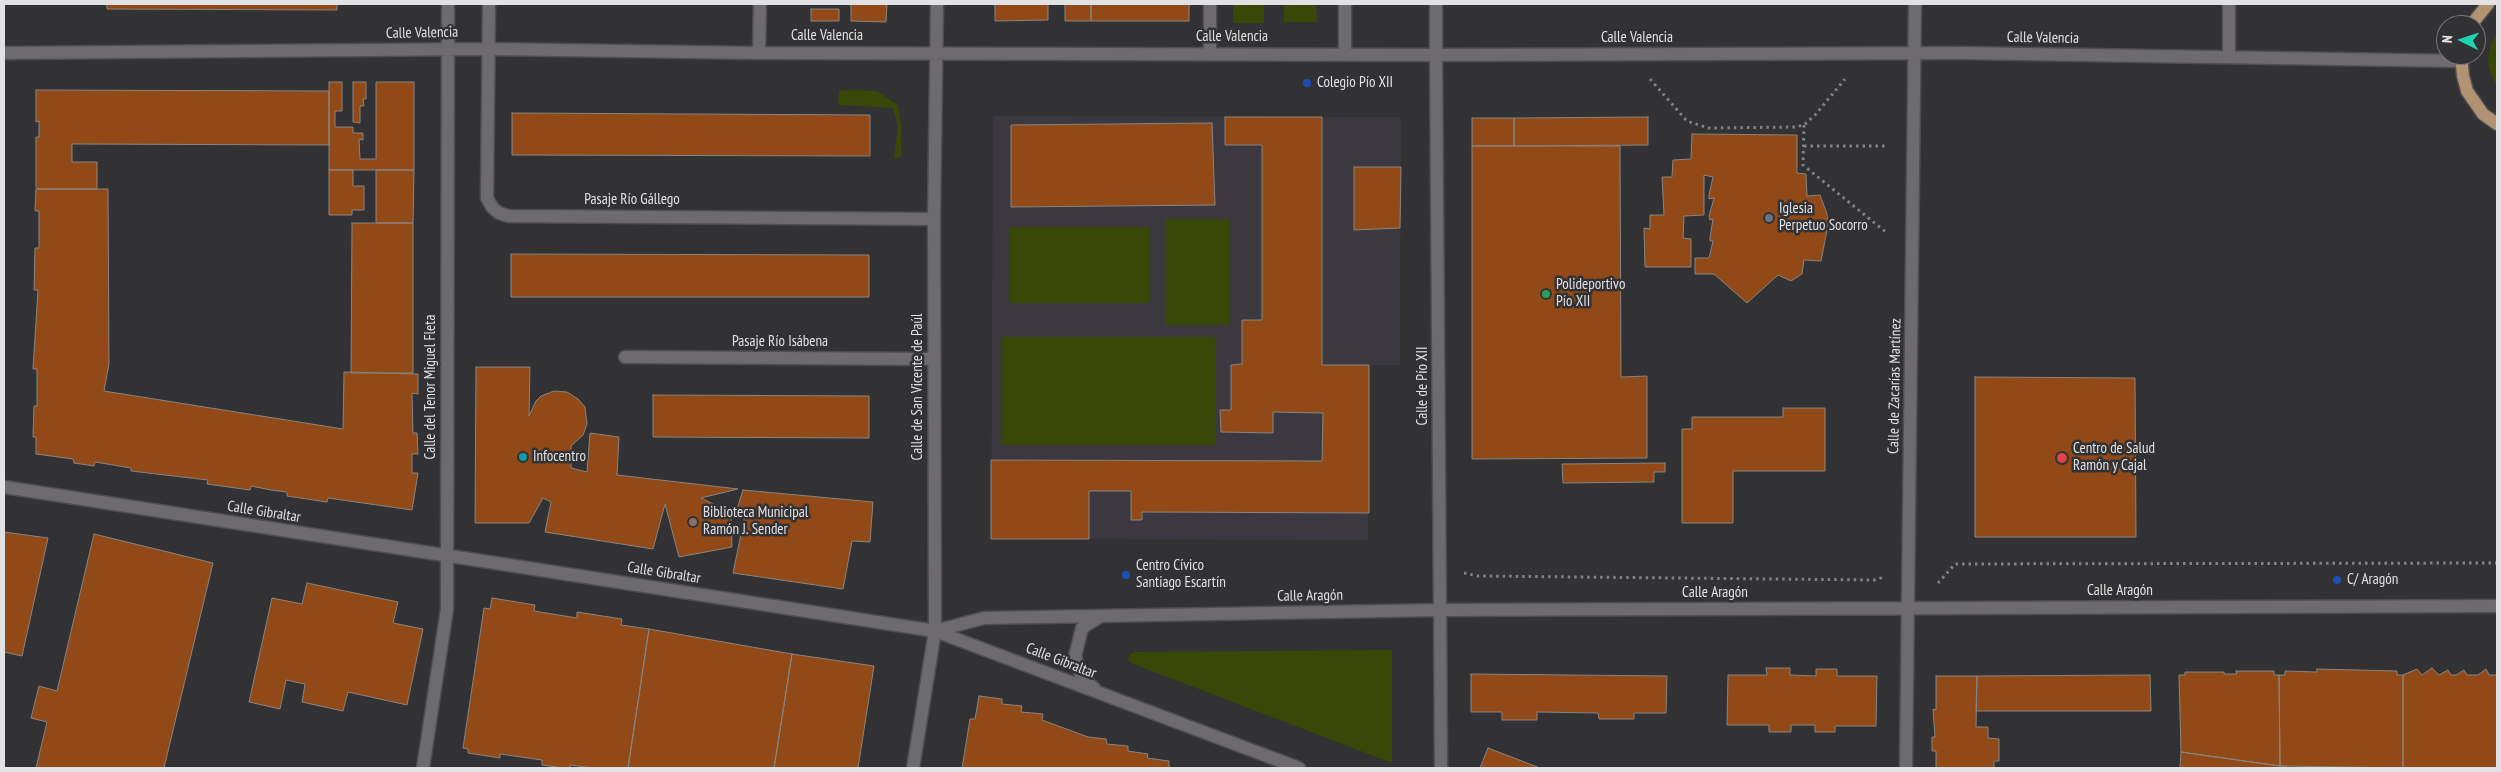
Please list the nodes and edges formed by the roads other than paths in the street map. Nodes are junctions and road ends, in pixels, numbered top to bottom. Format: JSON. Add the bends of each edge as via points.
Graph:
{"nodes":[{"id":1,"x":448,"y":4,"type":"edge"},
{"id":2,"x":489,"y":4,"type":"edge"},
{"id":3,"x":760,"y":4,"type":"edge"},
{"id":4,"x":937,"y":4,"type":"edge"},
{"id":5,"x":1210,"y":4,"type":"edge"},
{"id":6,"x":1345,"y":4,"type":"edge"},
{"id":7,"x":1436,"y":4,"type":"edge"},
{"id":8,"x":1915,"y":4,"type":"edge"},
{"id":9,"x":2229,"y":4,"type":"edge"},
{"id":10,"x":2488,"y":4,"type":"edge"},
{"id":11,"x":2479,"y":15,"type":"edge"},
{"id":12,"x":448,"y":49,"type":"junction"},
{"id":13,"x":489,"y":49,"type":"junction"},
{"id":14,"x":937,"y":52,"type":"junction"},
{"id":15,"x":4,"y":53,"type":"edge"},
{"id":16,"x":759,"y":53,"type":"junction"},
{"id":17,"x":1210,"y":53,"type":"junction"},
{"id":18,"x":1915,"y":53,"type":"junction"},
{"id":19,"x":1345,"y":54,"type":"junction"},
{"id":20,"x":1436,"y":55,"type":"junction"},
{"id":21,"x":2229,"y":56,"type":"junction"},
{"id":22,"x":2436,"y":58,"type":"edge"},
{"id":23,"x":2462,"y":65,"type":"edge"},
{"id":24,"x":2497,"y":124,"type":"edge"},
{"id":25,"x":934,"y":219,"type":"junction"},
{"id":26,"x":625,"y":357,"type":"dead end"},
{"id":27,"x":934,"y":359,"type":"junction"},
{"id":28,"x":4,"y":487,"type":"edge"},
{"id":29,"x":447,"y":557,"type":"junction"},
{"id":30,"x":2497,"y":606,"type":"edge"},
{"id":31,"x":1909,"y":608,"type":"junction"},
{"id":32,"x":1440,"y":610,"type":"junction"},
{"id":33,"x":1101,"y":616,"type":"junction"},
{"id":34,"x":935,"y":631,"type":"junction"},
{"id":35,"x":1102,"y":694,"type":"junction"},
{"id":36,"x":423,"y":768,"type":"edge"},
{"id":37,"x":913,"y":768,"type":"edge"},
{"id":38,"x":1300,"y":768,"type":"edge"},
{"id":39,"x":1441,"y":768,"type":"edge"},
{"id":40,"x":1906,"y":768,"type":"edge"}],
"edges":[{"from":1,"to":12,"type":"street","name":"Calle del Tenor Miguel Fleta"},
{"from":2,"to":13,"type":"street"},
{"from":3,"to":16,"type":"street"},
{"from":4,"to":14,"type":"street","name":"Calle de San Vicente de Paúl"},
{"from":5,"to":17,"type":"street"},
{"from":6,"to":19,"type":"street"},
{"from":7,"to":20,"type":"street","name":"Calle de Pío XII"},
{"from":8,"to":18,"type":"street","name":"Calle de Zacarías Martínez"},
{"from":9,"to":21,"type":"street"},
{"from":10,"to":11,"type":"main road"},
{"from":12,"to":13,"type":"street","name":"Calle Valencia"},
{"from":12,"to":15,"type":"street","name":"Calle Valencia"},
{"from":12,"to":29,"type":"street","name":"Calle del Tenor Miguel Fleta"},
{"from":13,"to":16,"type":"street","name":"Calle Valencia"},
{"from":13,"to":25,"type":"street","name":"Pasaje Río Gállego","via":[[487,198],[499,213],[508,216]]},
{"from":14,"to":16,"type":"street","name":"Calle Valencia"},
{"from":14,"to":17,"type":"street","name":"Calle Valencia"},
{"from":14,"to":25,"type":"street","name":"Calle de San Vicente de Paúl"},
{"from":17,"to":19,"type":"street","name":"Calle Valencia"},
{"from":18,"to":20,"type":"street","name":"Calle Valencia"},
{"from":18,"to":21,"type":"street","name":"Calle Valencia"},
{"from":18,"to":31,"type":"street","name":"Calle de Zacarías Martínez"},
{"from":19,"to":20,"type":"street","name":"Calle Valencia"},
{"from":20,"to":32,"type":"street","name":"Calle de Pío XII"},
{"from":21,"to":22,"type":"street","name":"Calle Valencia"},
{"from":23,"to":24,"type":"main road","via":[[2465,84],[2474,103]]},
{"from":25,"to":27,"type":"street","name":"Calle de San Vicente de Paúl"},
{"from":26,"to":27,"type":"street","name":"Pasaje Río Isábena"},
{"from":27,"to":34,"type":"street","name":"Calle de San Vicente de Paúl"},
{"from":28,"to":29,"type":"street","name":"Calle Gibraltar"},
{"from":29,"to":34,"type":"street","name":"Calle Gibraltar"},
{"from":29,"to":36,"type":"street","name":"Calle del Tenor Miguel Fleta","via":[[447,609]]},
{"from":30,"to":31,"type":"street","name":"Calle Aragón"},
{"from":31,"to":32,"type":"street","name":"Calle Aragón"},
{"from":31,"to":40,"type":"street","name":"Calle de Zacarías Martínez"},
{"from":32,"to":33,"type":"street","name":"Calle Aragón"},
{"from":32,"to":39,"type":"street","name":"Calle de Pío XII"},
{"from":33,"to":34,"type":"street","name":"Calle Aragón","via":[[984,618]]},
{"from":33,"to":35,"type":"street","via":[[1082,628],[1075,656],[1082,678]]},
{"from":34,"to":35,"type":"street","name":"Calle Gibraltar"},
{"from":34,"to":37,"type":"street","name":"Calle de San Vicente de Paúl"},
{"from":35,"to":38,"type":"street","name":"Calle Gibraltar"}]}
